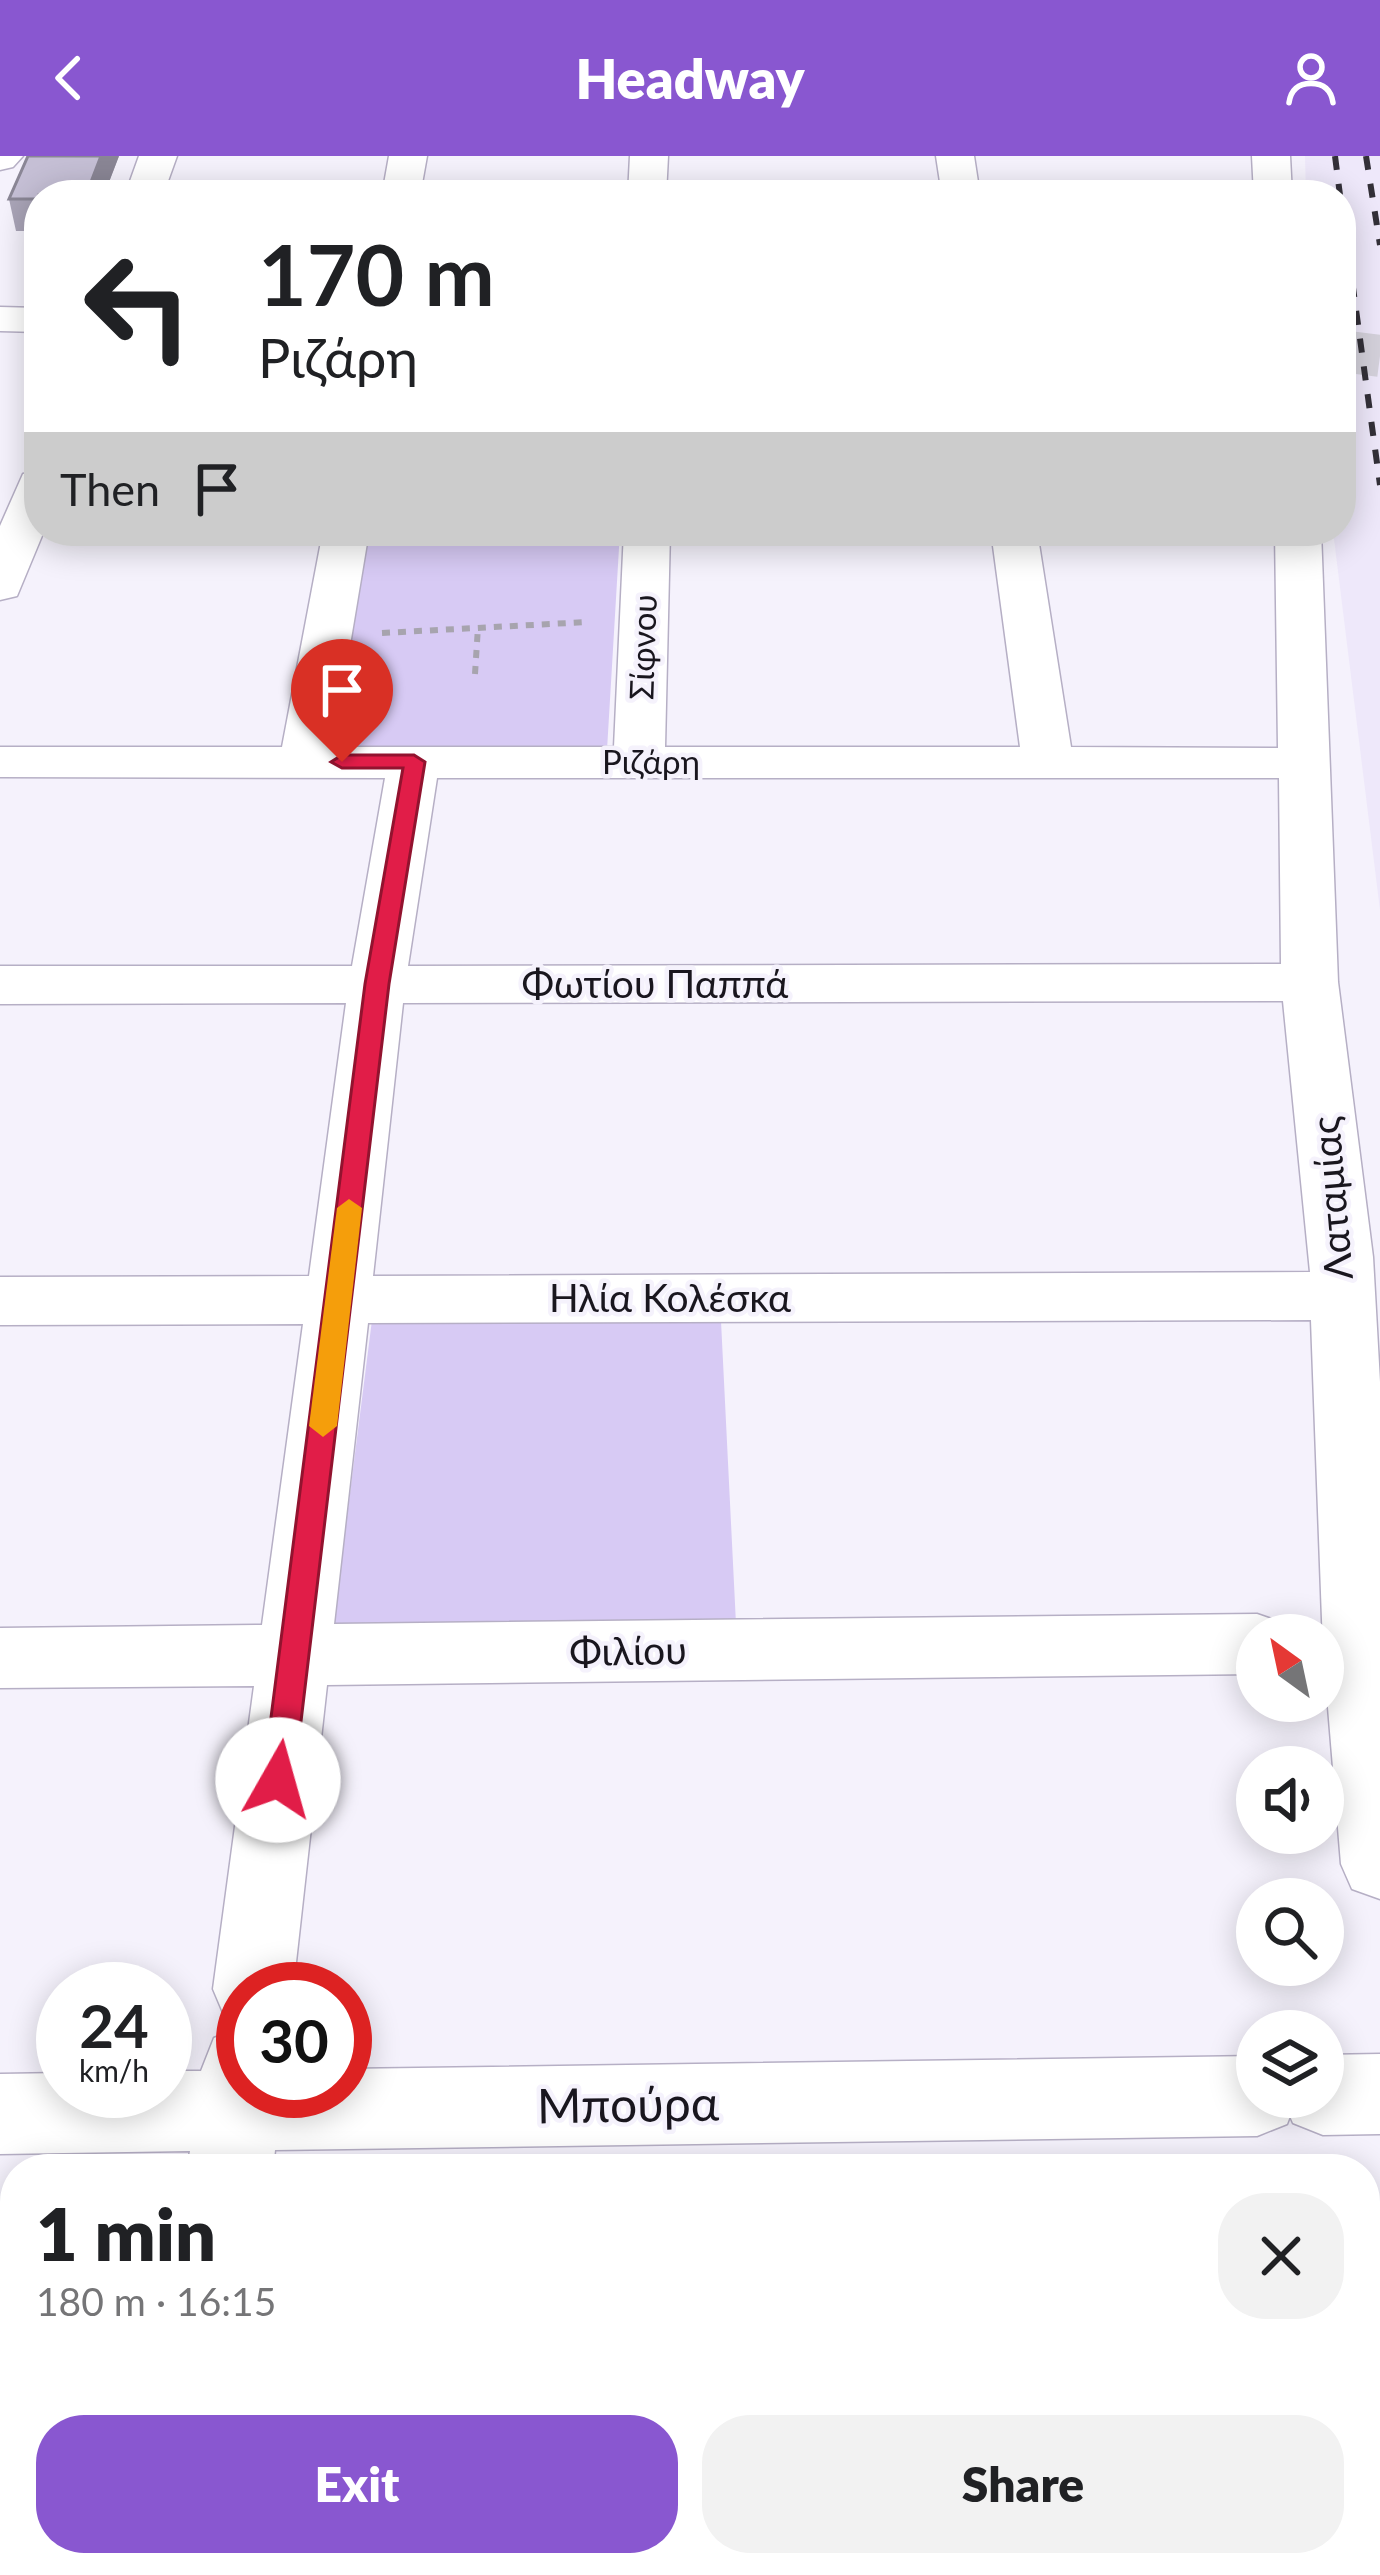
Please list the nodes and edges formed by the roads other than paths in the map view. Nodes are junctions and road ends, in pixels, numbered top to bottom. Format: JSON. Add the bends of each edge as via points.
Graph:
{"nodes":[{"id":1,"x":24,"y":523,"type":"edge"},
{"id":2,"x":343,"y":546,"type":"edge"},
{"id":3,"x":646,"y":546,"type":"edge"},
{"id":4,"x":1016,"y":546,"type":"edge"},
{"id":5,"x":1298,"y":546,"type":"edge"},
{"id":6,"x":0,"y":586,"type":"edge"},
{"id":7,"x":0,"y":762,"type":"edge"},
{"id":8,"x":305,"y":762,"type":"junction"},
{"id":9,"x":414,"y":762,"type":"junction"},
{"id":10,"x":639,"y":762,"type":"junction"},
{"id":11,"x":1048,"y":762,"type":"junction"},
{"id":12,"x":1303,"y":763,"type":"junction"},
{"id":13,"x":1310,"y":982,"type":"junction"},
{"id":14,"x":377,"y":984,"type":"junction"},
{"id":15,"x":0,"y":985,"type":"edge"},
{"id":16,"x":0,"y":1262,"type":"edge"},
{"id":17,"x":1341,"y":1276,"type":"junction"},
{"id":18,"x":341,"y":1280,"type":"junction"},
{"id":19,"x":0,"y":1301,"type":"edge"},
{"id":20,"x":1341,"y":1614,"type":"edge"},
{"id":21,"x":1236,"y":1644,"type":"edge"},
{"id":22,"x":294,"y":1655,"type":"junction"},
{"id":23,"x":0,"y":1658,"type":"edge"},
{"id":24,"x":1344,"y":1660,"type":"edge"},
{"id":25,"x":1380,"y":1864,"type":"edge"},
{"id":26,"x":256,"y":1962,"type":"edge"},
{"id":27,"x":1380,"y":2094,"type":"edge"},
{"id":28,"x":1344,"y":2095,"type":"edge"},
{"id":29,"x":1236,"y":2096,"type":"edge"},
{"id":30,"x":372,"y":2112,"type":"edge"},
{"id":31,"x":0,"y":2114,"type":"edge"},
{"id":32,"x":216,"y":2115,"type":"edge"}],
"edges":[{"from":1,"to":6,"type":"street"},
{"from":2,"to":8,"type":"street"},
{"from":3,"to":10,"type":"street","name":"Σίφνου"},
{"from":4,"to":11,"type":"street"},
{"from":5,"to":12,"type":"street","name":"Λαταμίας"},
{"from":7,"to":8,"type":"street","name":"Ριζάρη"},
{"from":8,"to":9,"type":"street","name":"Ριζάρη"},
{"from":9,"to":10,"type":"street","name":"Ριζάρη"},
{"from":9,"to":14,"type":"street"},
{"from":10,"to":11,"type":"street","name":"Ριζάρη"},
{"from":11,"to":12,"type":"street","name":"Ριζάρη"},
{"from":12,"to":13,"type":"street","name":"Λαταμίας"},
{"from":13,"to":14,"type":"street","name":"Φωτίου Παππά"},
{"from":13,"to":17,"type":"street","name":"Λαταμίας"},
{"from":14,"to":15,"type":"street","name":"Φωτίου Παππά"},
{"from":14,"to":18,"type":"street"},
{"from":16,"to":18,"type":"street","name":"Ηλία Κολέσκα"},
{"from":17,"to":18,"type":"street","name":"Ηλία Κολέσκα"},
{"from":17,"to":20,"type":"street","name":"Λαταμίας"},
{"from":18,"to":19,"type":"street","name":"Ηλία Κολέσκα"},
{"from":18,"to":22,"type":"street"},
{"from":21,"to":22,"type":"street","name":"Φιλίου"},
{"from":22,"to":23,"type":"street","name":"Φιλίου"},
{"from":22,"to":26,"type":"street"},
{"from":24,"to":25,"type":"street","name":"Λαταμίας"},
{"from":27,"to":28,"type":"street"},
{"from":29,"to":30,"type":"street","name":"Μπούρα"},
{"from":31,"to":32,"type":"street","name":"Μπούρα"}]}
